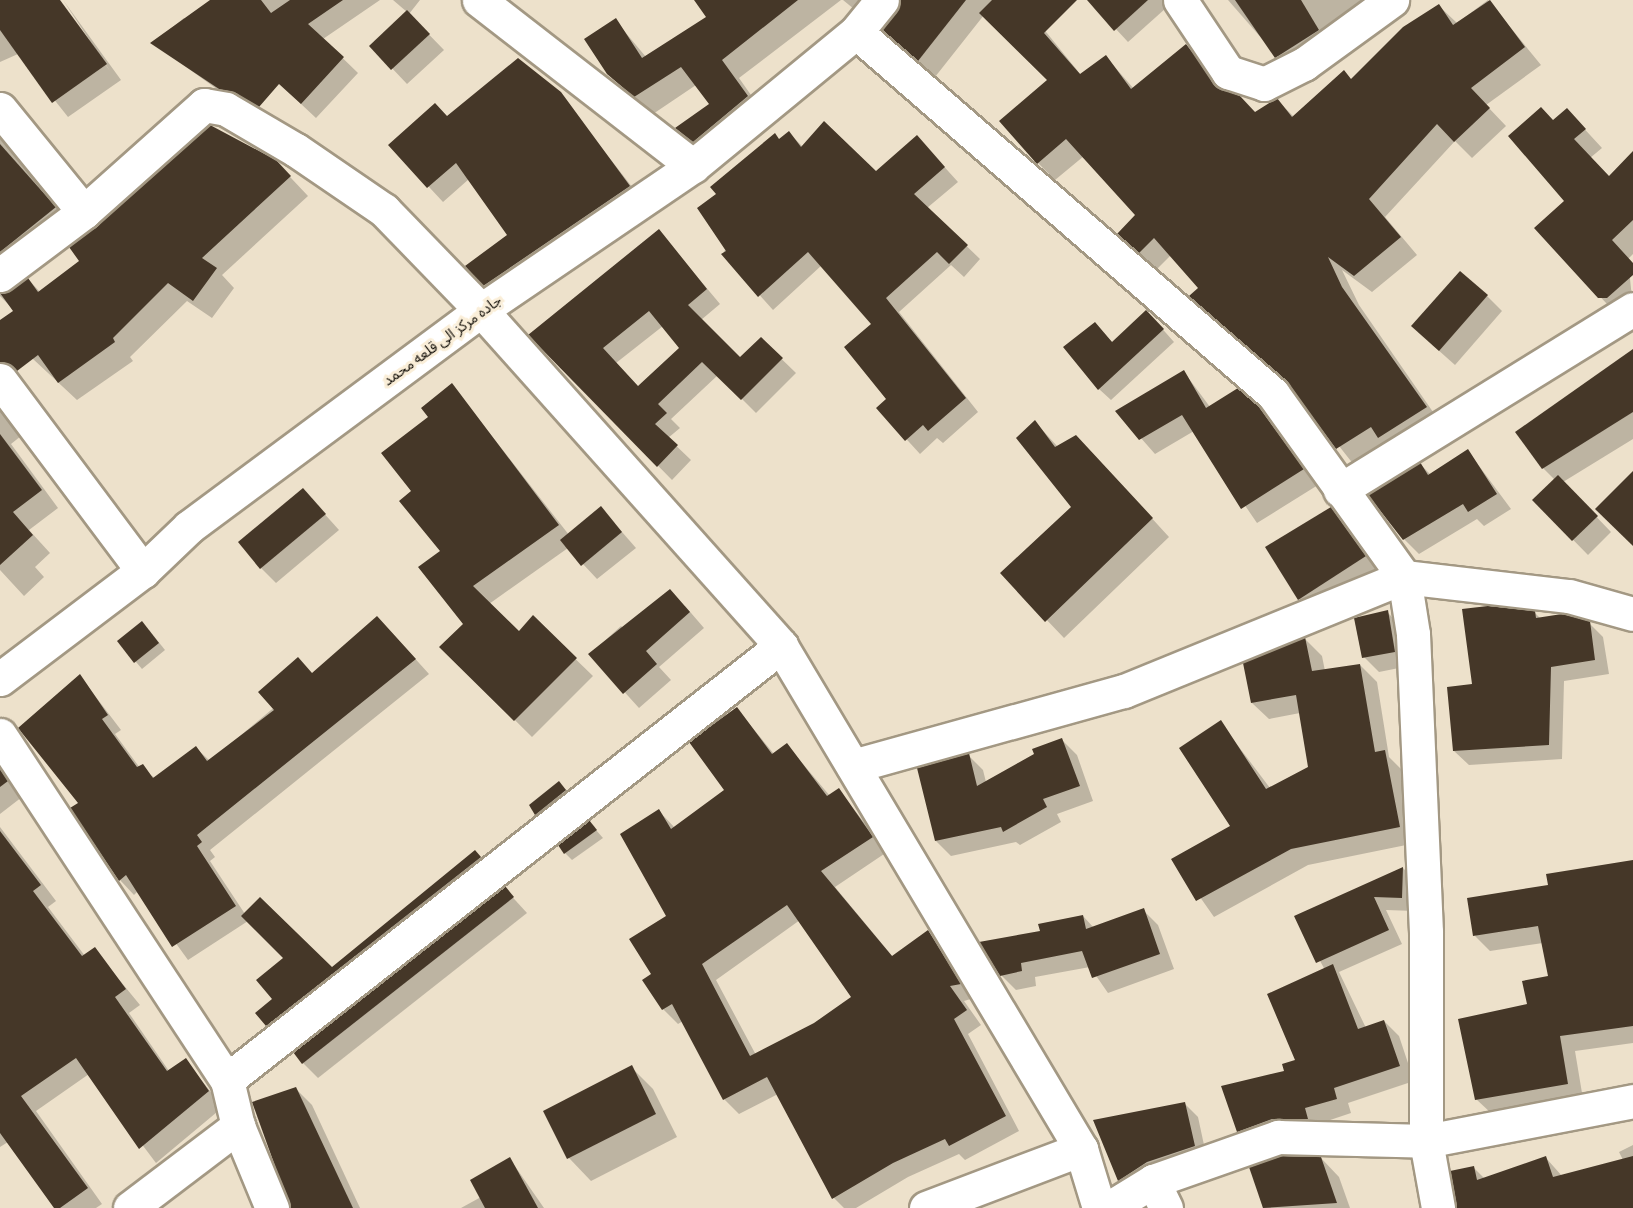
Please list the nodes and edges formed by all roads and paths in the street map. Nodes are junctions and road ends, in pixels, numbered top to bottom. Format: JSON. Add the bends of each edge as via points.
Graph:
{"nodes":[{"id":1,"x":479,"y":0,"type":"edge"},
{"id":2,"x":882,"y":0,"type":"edge"},
{"id":3,"x":1180,"y":0,"type":"edge"},
{"id":4,"x":1392,"y":0,"type":"edge"},
{"id":5,"x":856,"y":32,"type":"junction"},
{"id":6,"x":0,"y":109,"type":"edge"},
{"id":7,"x":693,"y":166,"type":"junction"},
{"id":8,"x":84,"y":212,"type":"junction"},
{"id":9,"x":0,"y":275,"type":"edge"},
{"id":10,"x":1633,"y":309,"type":"edge"},
{"id":11,"x":481,"y":310,"type":"junction"},
{"id":12,"x":0,"y":380,"type":"edge"},
{"id":13,"x":1340,"y":490,"type":"junction"},
{"id":14,"x":143,"y":571,"type":"junction"},
{"id":15,"x":1404,"y":577,"type":"junction"},
{"id":16,"x":1633,"y":614,"type":"edge"},
{"id":17,"x":781,"y":646,"type":"junction"},
{"id":18,"x":0,"y":679,"type":"edge"},
{"id":19,"x":0,"y":735,"type":"edge"},
{"id":20,"x":853,"y":766,"type":"junction"},
{"id":21,"x":227,"y":1080,"type":"junction"},
{"id":22,"x":1633,"y":1101,"type":"edge"},
{"id":23,"x":238,"y":1125,"type":"junction"},
{"id":24,"x":1426,"y":1141,"type":"junction"},
{"id":25,"x":1081,"y":1149,"type":"junction"},
{"id":26,"x":1159,"y":1194,"type":"edge"},
{"id":27,"x":130,"y":1208,"type":"edge"},
{"id":28,"x":272,"y":1208,"type":"edge"},
{"id":29,"x":926,"y":1208,"type":"edge"},
{"id":30,"x":1099,"y":1208,"type":"edge"},
{"id":31,"x":1108,"y":1208,"type":"edge"},
{"id":32,"x":1438,"y":1208,"type":"edge"}],
"edges":[{"from":1,"to":7,"type":"street"},
{"from":2,"to":5,"type":"street","name":"جاده مرکز الی قلعه محمد"},
{"from":3,"to":4,"type":"street","via":[[1228,72],[1264,84],[1304,64]]},
{"from":5,"to":7,"type":"street","name":"جاده مرکز الی قلعه محمد"},
{"from":5,"to":13,"type":"street","via":[[1273,394]]},
{"from":6,"to":8,"type":"street"},
{"from":7,"to":11,"type":"street","name":"جاده مرکز الی قلعه محمد"},
{"from":8,"to":9,"type":"street"},
{"from":8,"to":11,"type":"street","via":[[204,105],[226,109],[384,210]]},
{"from":10,"to":13,"type":"street"},
{"from":11,"to":14,"type":"street","name":"جاده مرکز الی قلعه محمد","via":[[189,527]]},
{"from":11,"to":17,"type":"street"},
{"from":12,"to":14,"type":"street"},
{"from":13,"to":15,"type":"street"},
{"from":14,"to":18,"type":"street","name":"جاده مرکز الی قلعه محمد"},
{"from":15,"to":16,"type":"street","via":[[1569,596]]},
{"from":15,"to":20,"type":"street","via":[[1124,691]]},
{"from":15,"to":24,"type":"street","via":[[1413,634],[1425,920]]},
{"from":17,"to":20,"type":"street"},
{"from":17,"to":21,"type":"street"},
{"from":19,"to":21,"type":"street"},
{"from":20,"to":25,"type":"street"},
{"from":21,"to":23,"type":"street"},
{"from":22,"to":24,"type":"street"},
{"from":23,"to":27,"type":"street"},
{"from":23,"to":28,"type":"street"},
{"from":24,"to":26,"type":"street","via":[[1278,1137]]},
{"from":24,"to":32,"type":"street"},
{"from":25,"to":29,"type":"street"},
{"from":25,"to":30,"type":"street"},
{"from":26,"to":31,"type":"street"}]}
